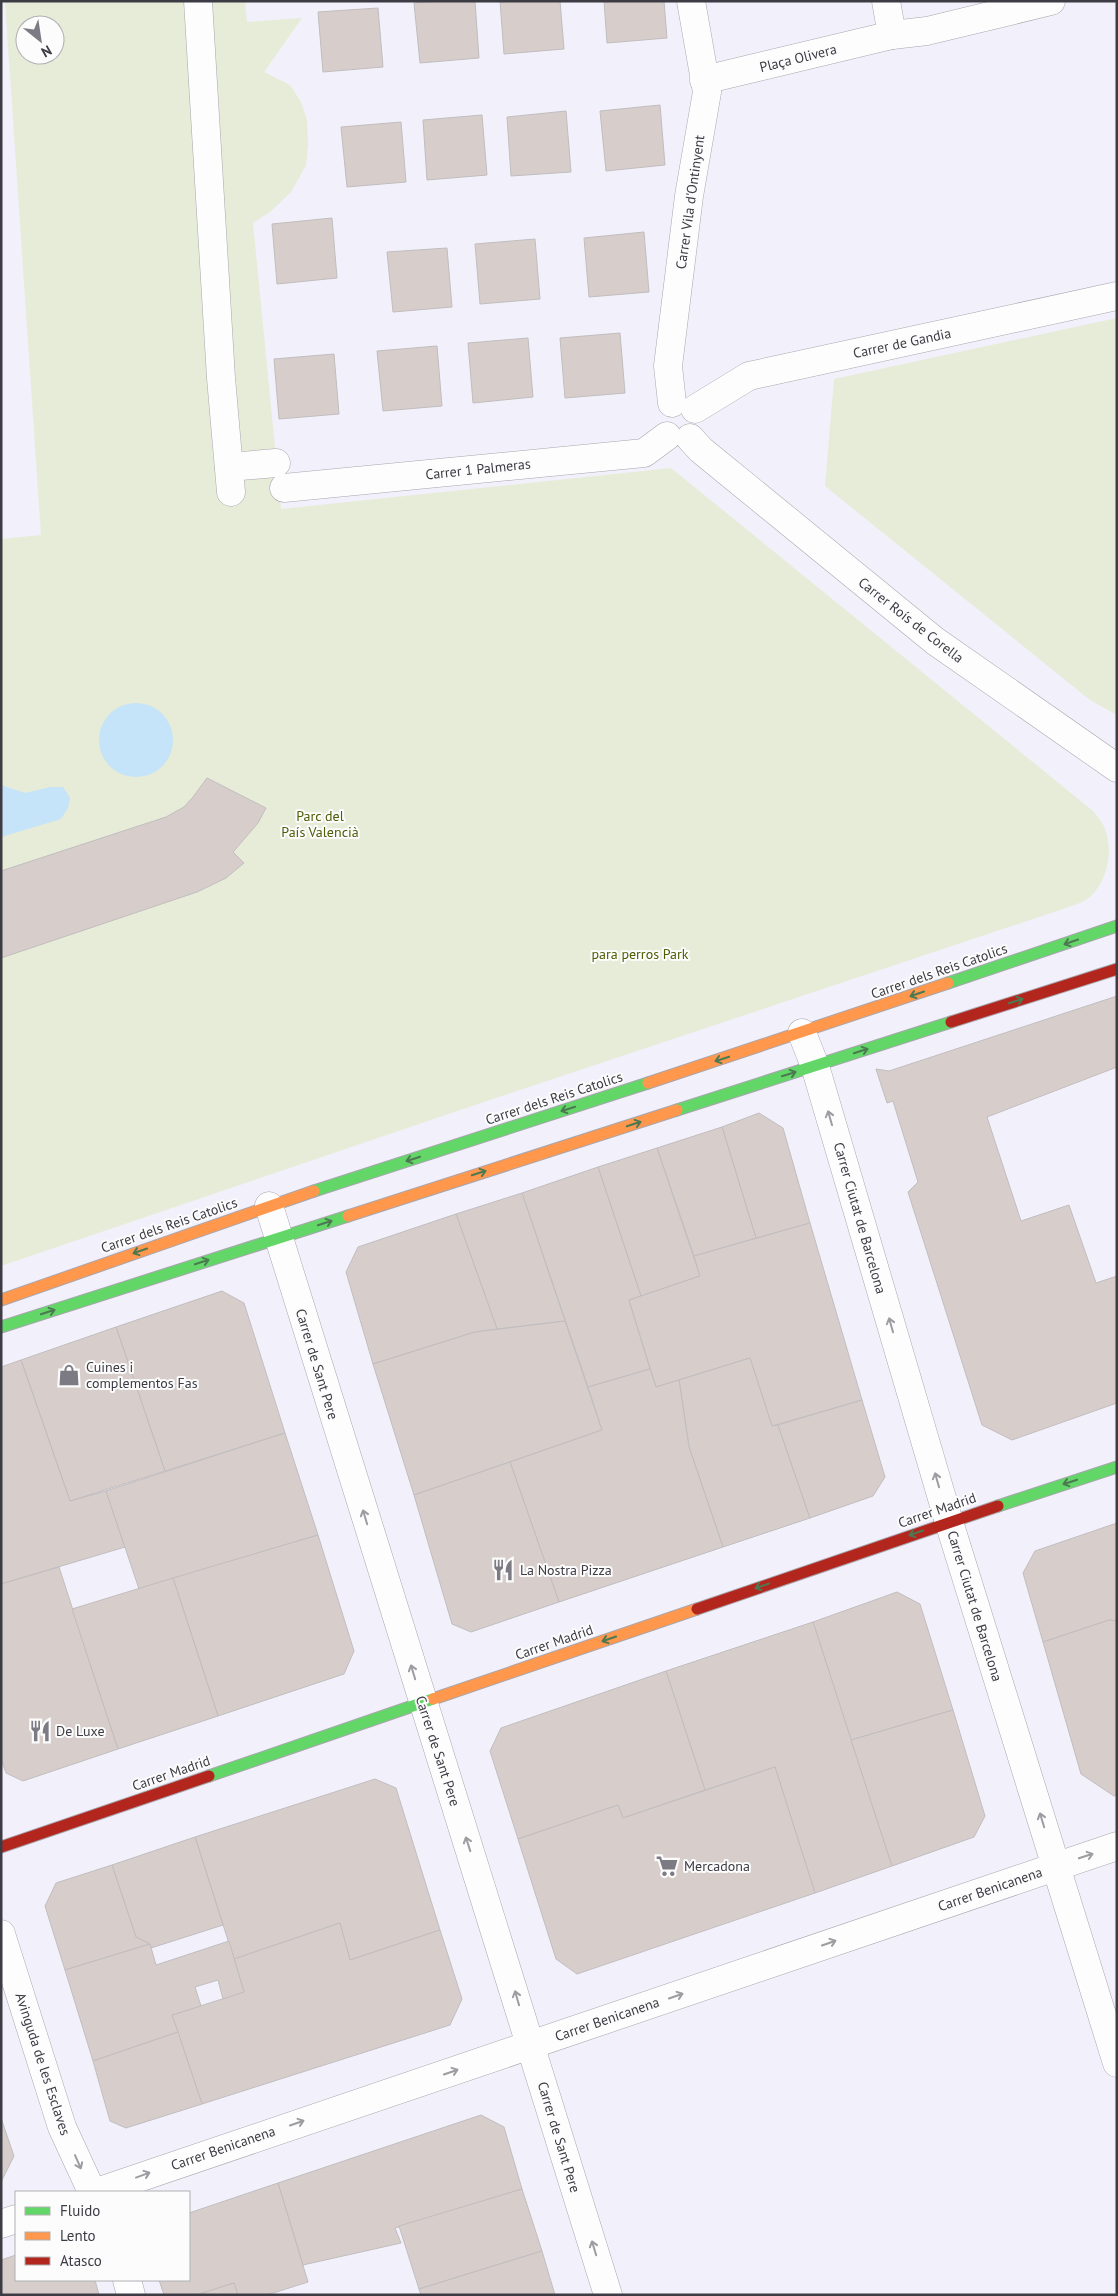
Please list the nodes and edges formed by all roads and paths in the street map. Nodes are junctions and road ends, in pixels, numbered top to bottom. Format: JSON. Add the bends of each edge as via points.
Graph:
{"nodes":[{"id":1,"x":198,"y":1,"type":"edge"},
{"id":2,"x":691,"y":1,"type":"edge"},
{"id":3,"x":886,"y":1,"type":"edge"},
{"id":4,"x":1051,"y":1,"type":"edge"},
{"id":5,"x":892,"y":35,"type":"junction"},
{"id":6,"x":704,"y":80,"type":"junction"},
{"id":7,"x":1117,"y":296,"type":"edge"},
{"id":8,"x":684,"y":406,"type":"junction"},
{"id":9,"x":678,"y":437,"type":"junction"},
{"id":10,"x":1117,"y":768,"type":"edge"},
{"id":11,"x":1117,"y":926,"type":"edge"},
{"id":12,"x":1117,"y":969,"type":"edge"},
{"id":13,"x":802,"y":1033,"type":"junction"},
{"id":14,"x":815,"y":1066,"type":"junction"},
{"id":15,"x":269,"y":1206,"type":"junction"},
{"id":16,"x":278,"y":1238,"type":"junction"},
{"id":17,"x":1,"y":1300,"type":"edge"},
{"id":18,"x":1,"y":1327,"type":"edge"},
{"id":19,"x":1117,"y":1467,"type":"edge"},
{"id":20,"x":949,"y":1522,"type":"junction"},
{"id":21,"x":422,"y":1703,"type":"junction"},
{"id":22,"x":1117,"y":1846,"type":"edge"},
{"id":23,"x":1,"y":1847,"type":"edge"},
{"id":24,"x":1056,"y":1866,"type":"junction"},
{"id":25,"x":1,"y":1934,"type":"edge"},
{"id":26,"x":530,"y":2045,"type":"junction"},
{"id":27,"x":1117,"y":2063,"type":"edge"},
{"id":28,"x":92,"y":2191,"type":"edge"},
{"id":29,"x":100,"y":2191,"type":"edge"},
{"id":30,"x":15,"y":2219,"type":"edge"},
{"id":31,"x":1,"y":2224,"type":"edge"},
{"id":32,"x":127,"y":2281,"type":"edge"},
{"id":33,"x":131,"y":2295,"type":"edge"},
{"id":34,"x":608,"y":2295,"type":"edge"}],
"edges":[{"from":1,"to":9,"type":"street","name":"Carrer 1 Palmeras","via":[[230,479],[644,453]]},
{"from":2,"to":6,"type":"street","name":"Carrer Vila d'Ontinyent"},
{"from":3,"to":5,"type":"street"},
{"from":4,"to":5,"type":"street","name":"Plaça Olivera","via":[[927,31]]},
{"from":5,"to":6,"type":"street","name":"Plaça Olivera"},
{"from":6,"to":8,"type":"street","name":"Carrer Vila d'Ontinyent","via":[[707,92],[689,196],[668,366]]},
{"from":7,"to":8,"type":"street","name":"Carrer de Gandia","via":[[749,376]]},
{"from":8,"to":9,"type":"street","via":[[700,421],[698,428]]},
{"from":8,"to":9,"type":"street","via":[[666,407],[660,418],[662,430]]},
{"from":9,"to":10,"type":"street","name":"Carrer Roís de Corella","via":[[714,460],[935,641]]},
{"from":11,"to":13,"type":"street","name":"Carrer dels Reis Catolics","one_way":true},
{"from":14,"to":12,"type":"street","one_way":true},
{"from":13,"to":14,"type":"street","name":"Carrer Ciutat de Barcelona"},
{"from":13,"to":15,"type":"street","name":"Carrer dels Reis Catolics","one_way":true},
{"from":16,"to":14,"type":"street","one_way":true},
{"from":20,"to":14,"type":"street","name":"Carrer Ciutat de Barcelona","one_way":true},
{"from":15,"to":16,"type":"street","name":"Carrer de Sant Pere"},
{"from":15,"to":17,"type":"street","name":"Carrer dels Reis Catolics","one_way":true},
{"from":18,"to":16,"type":"street","one_way":true},
{"from":21,"to":16,"type":"street","name":"Carrer de Sant Pere","one_way":true},
{"from":19,"to":20,"type":"street","name":"Carrer Madrid","one_way":true},
{"from":20,"to":21,"type":"street","name":"Carrer Madrid","one_way":true},
{"from":24,"to":20,"type":"street","name":"Carrer Ciutat de Barcelona","one_way":true},
{"from":21,"to":23,"type":"street","name":"Carrer Madrid"},
{"from":26,"to":21,"type":"street","name":"Carrer de Sant Pere","one_way":true},
{"from":24,"to":22,"type":"street","name":"Carrer Benicanena","one_way":true},
{"from":26,"to":24,"type":"street","name":"Carrer Benicanena","one_way":true},
{"from":24,"to":27,"type":"street","name":"Carrer Ciutat de Barcelona"},
{"from":25,"to":28,"type":"street","name":"Avinguda de les Esclaves","one_way":true,"via":[[62,2127]]},
{"from":29,"to":26,"type":"street","name":"Carrer Benicanena","one_way":true},
{"from":34,"to":26,"type":"street","name":"Carrer de Sant Pere","one_way":true},
{"from":30,"to":31,"type":"street"},
{"from":32,"to":33,"type":"street"}]}
